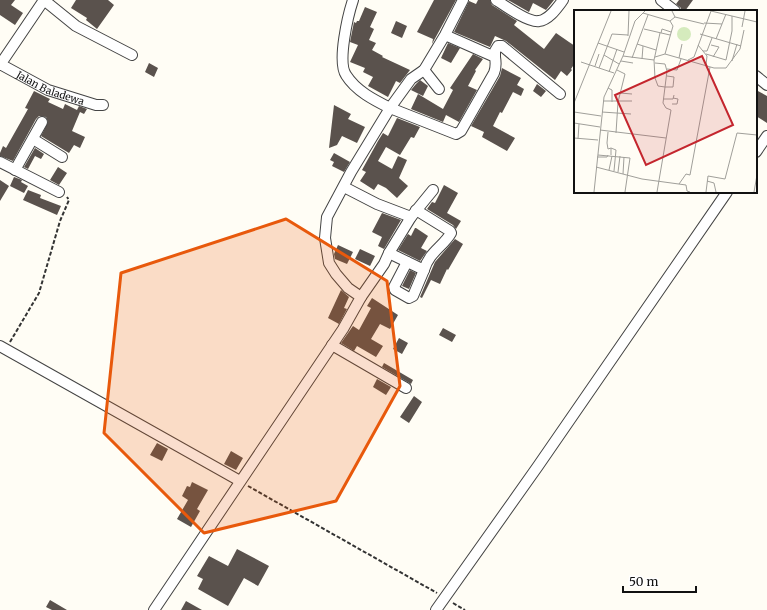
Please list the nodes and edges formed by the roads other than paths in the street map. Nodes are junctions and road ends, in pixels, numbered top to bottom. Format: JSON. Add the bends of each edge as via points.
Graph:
{"nodes":[{"id":1,"x":44,"y":0,"type":"edge"},
{"id":2,"x":353,"y":0,"type":"edge"},
{"id":3,"x":463,"y":0,"type":"edge"},
{"id":4,"x":496,"y":0,"type":"edge"},
{"id":5,"x":562,"y":0,"type":"edge"},
{"id":6,"x":661,"y":0,"type":"edge"},
{"id":7,"x":674,"y":10,"type":"edge"},
{"id":8,"x":445,"y":35,"type":"junction"},
{"id":9,"x":132,"y":55,"type":"dead end"},
{"id":10,"x":494,"y":57,"type":"junction"},
{"id":11,"x":0,"y":64,"type":"edge"},
{"id":12,"x":424,"y":70,"type":"junction"},
{"id":13,"x":439,"y":89,"type":"dead end"},
{"id":14,"x":560,"y":94,"type":"dead end"},
{"id":15,"x":103,"y":105,"type":"dead end"},
{"id":16,"x":390,"y":108,"type":"junction"},
{"id":17,"x":42,"y":122,"type":"dead end"},
{"id":18,"x":767,"y":136,"type":"edge"},
{"id":19,"x":32,"y":139,"type":"junction"},
{"id":20,"x":757,"y":151,"type":"edge"},
{"id":21,"x":62,"y":156,"type":"dead end"},
{"id":22,"x":0,"y":162,"type":"edge"},
{"id":23,"x":15,"y":170,"type":"junction"},
{"id":24,"x":344,"y":187,"type":"junction"},
{"id":25,"x":433,"y":190,"type":"dead end"},
{"id":26,"x":59,"y":192,"type":"road end"},
{"id":27,"x":726,"y":193,"type":"edge"},
{"id":28,"x":413,"y":214,"type":"junction"},
{"id":29,"x":389,"y":254,"type":"junction"},
{"id":30,"x":407,"y":262,"type":"junction"},
{"id":31,"x":424,"y":270,"type":"junction"},
{"id":32,"x":361,"y":297,"type":"junction"},
{"id":33,"x":332,"y":345,"type":"junction"},
{"id":34,"x":3,"y":348,"type":"edge"},
{"id":35,"x":406,"y":388,"type":"dead end"},
{"id":36,"x":240,"y":481,"type":"junction"},
{"id":37,"x":154,"y":610,"type":"edge"},
{"id":38,"x":436,"y":610,"type":"edge"}],
"edges":[{"from":1,"to":9,"type":"street","via":[[76,26]]},
{"from":1,"to":11,"type":"street"},
{"from":2,"to":16,"type":"street","via":[[344,38],[342,60],[345,74],[370,98]]},
{"from":3,"to":8,"type":"street"},
{"from":4,"to":5,"type":"street","via":[[534,21],[540,21],[552,14]]},
{"from":6,"to":7,"type":"street"},
{"from":8,"to":10,"type":"street"},
{"from":8,"to":12,"type":"street"},
{"from":10,"to":14,"type":"street","via":[[498,46],[502,46]]},
{"from":10,"to":16,"type":"street","via":[[496,69],[467,122],[458,133]]},
{"from":11,"to":15,"type":"street","name":"Jalan Baladewa","via":[[48,90]]},
{"from":12,"to":13,"type":"street"},
{"from":12,"to":16,"type":"street","via":[[411,79]]},
{"from":16,"to":24,"type":"street"},
{"from":17,"to":19,"type":"street"},
{"from":18,"to":20,"type":"street"},
{"from":19,"to":21,"type":"street"},
{"from":19,"to":23,"type":"street"},
{"from":22,"to":23,"type":"street"},
{"from":23,"to":26,"type":"street"},
{"from":24,"to":28,"type":"street","via":[[377,204]]},
{"from":24,"to":32,"type":"street","via":[[327,217],[324,238],[329,263],[348,288]]},
{"from":25,"to":28,"type":"street"},
{"from":27,"to":38,"type":"street"},
{"from":28,"to":29,"type":"street"},
{"from":28,"to":31,"type":"street","via":[[451,233],[445,243],[434,251]]},
{"from":29,"to":30,"type":"street"},
{"from":29,"to":32,"type":"street"},
{"from":30,"to":31,"type":"street"},
{"from":30,"to":31,"type":"street","via":[[394,287],[409,298],[413,296]]},
{"from":32,"to":33,"type":"street"},
{"from":33,"to":35,"type":"street"},
{"from":33,"to":36,"type":"street"},
{"from":34,"to":36,"type":"street"},
{"from":36,"to":37,"type":"street"}]}
